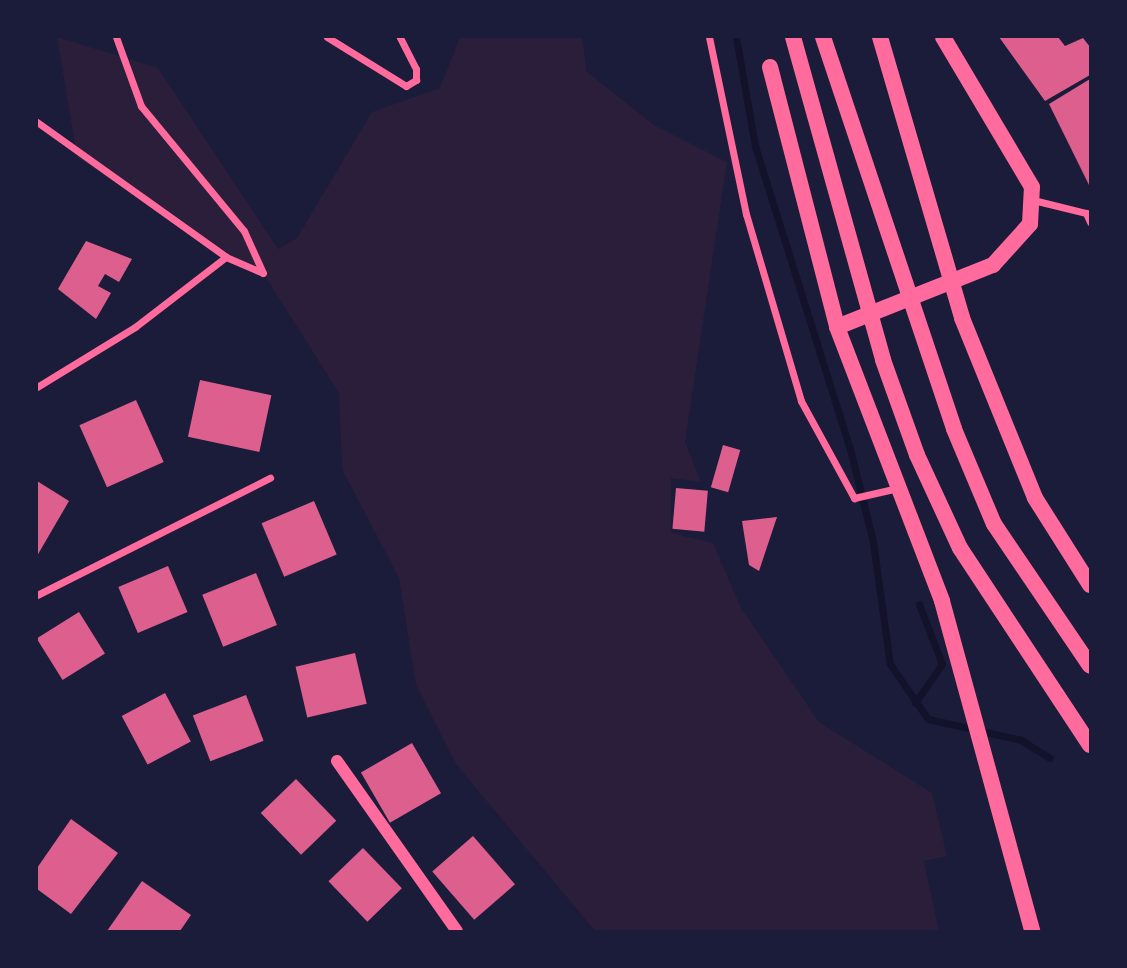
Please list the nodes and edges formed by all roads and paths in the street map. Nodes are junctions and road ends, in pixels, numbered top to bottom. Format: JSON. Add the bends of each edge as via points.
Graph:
{"nodes":[{"id":1,"x":117,"y":37,"type":"edge"},
{"id":2,"x":327,"y":37,"type":"edge"},
{"id":3,"x":400,"y":37,"type":"edge"},
{"id":4,"x":709,"y":37,"type":"edge"},
{"id":5,"x":793,"y":37,"type":"edge"},
{"id":6,"x":823,"y":37,"type":"edge"},
{"id":7,"x":880,"y":37,"type":"edge"},
{"id":8,"x":943,"y":37,"type":"edge"},
{"id":9,"x":770,"y":67,"type":"dead end"},
{"id":10,"x":37,"y":122,"type":"edge"},
{"id":11,"x":1033,"y":200,"type":"junction"},
{"id":12,"x":1090,"y":222,"type":"edge"},
{"id":13,"x":226,"y":257,"type":"junction"},
{"id":14,"x":837,"y":327,"type":"junction"},
{"id":15,"x":37,"y":387,"type":"edge"},
{"id":16,"x":270,"y":478,"type":"dead end"},
{"id":17,"x":899,"y":488,"type":"junction"},
{"id":18,"x":1090,"y":585,"type":"edge"},
{"id":19,"x":37,"y":596,"type":"edge"},
{"id":20,"x":1090,"y":666,"type":"edge"},
{"id":21,"x":1090,"y":745,"type":"edge"},
{"id":22,"x":337,"y":761,"type":"dead end"},
{"id":23,"x":457,"y":931,"type":"edge"},
{"id":24,"x":1032,"y":931,"type":"edge"}],
"edges":[{"from":1,"to":13,"type":"street","via":[[120,62],[141,106],[244,231],[263,273]]},
{"from":2,"to":3,"type":"street","via":[[406,86],[416,80],[416,69]]},
{"from":4,"to":17,"type":"street","via":[[778,330],[801,401],[854,498]]},
{"from":5,"to":21,"type":"main road","via":[[883,360],[917,455],[960,548]]},
{"from":6,"to":20,"type":"main road","via":[[946,403],[994,524]]},
{"from":7,"to":18,"type":"main road","via":[[961,318],[1035,498]]},
{"from":8,"to":11,"type":"main road","via":[[1001,130]]},
{"from":9,"to":14,"type":"main road"},
{"from":10,"to":13,"type":"street"},
{"from":11,"to":12,"type":"street","via":[[1086,213]]},
{"from":11,"to":14,"type":"main road","via":[[1030,223],[993,265]]},
{"from":13,"to":15,"type":"street","via":[[135,327]]},
{"from":14,"to":17,"type":"main road"},
{"from":16,"to":19,"type":"street"},
{"from":17,"to":24,"type":"main road","via":[[942,601]]},
{"from":22,"to":23,"type":"street"}]}
